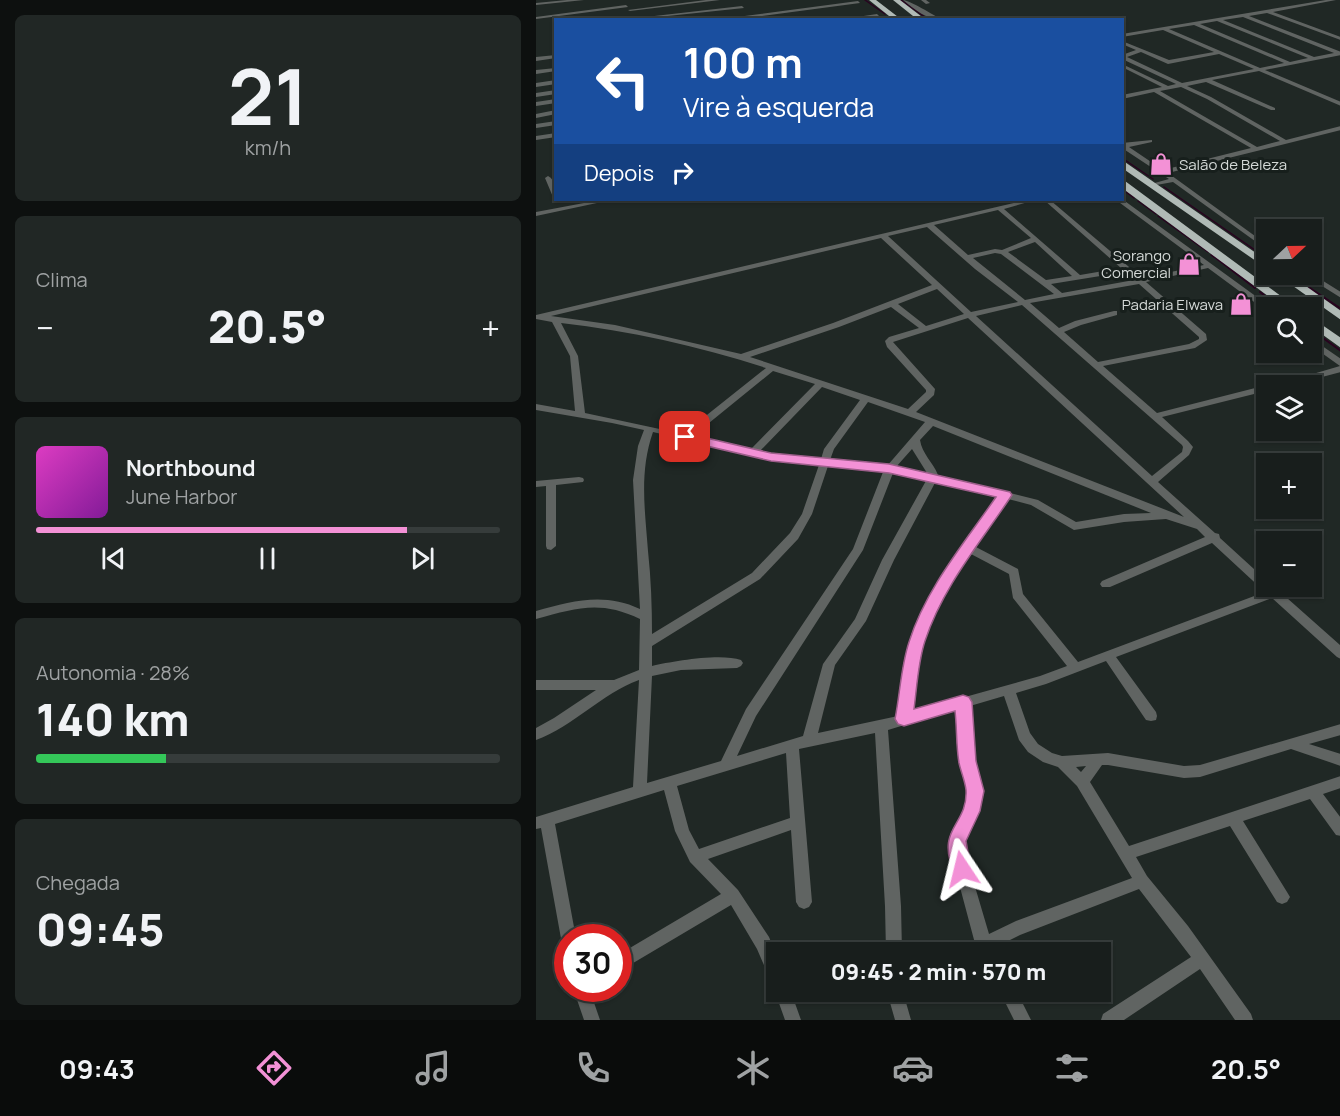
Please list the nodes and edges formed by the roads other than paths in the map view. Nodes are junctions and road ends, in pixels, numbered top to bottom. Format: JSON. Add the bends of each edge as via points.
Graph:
{"nodes":[{"id":1,"x":584,"y":0,"type":"edge"},
{"id":2,"x":620,"y":0,"type":"edge"},
{"id":3,"x":653,"y":0,"type":"edge"},
{"id":4,"x":718,"y":0,"type":"edge"},
{"id":5,"x":872,"y":0,"type":"edge"},
{"id":6,"x":896,"y":0,"type":"edge"},
{"id":7,"x":905,"y":0,"type":"edge"},
{"id":8,"x":912,"y":0,"type":"edge"},
{"id":9,"x":1334,"y":0,"type":"edge"},
{"id":10,"x":857,"y":1,"type":"edge"},
{"id":11,"x":736,"y":2,"type":"dead end"},
{"id":12,"x":536,"y":4,"type":"edge"},
{"id":13,"x":669,"y":5,"type":"junction"},
{"id":14,"x":659,"y":6,"type":"junction"},
{"id":15,"x":743,"y":7,"type":"junction"},
{"id":16,"x":820,"y":7,"type":"junction"},
{"id":17,"x":628,"y":8,"type":"junction"},
{"id":18,"x":591,"y":11,"type":"junction"},
{"id":19,"x":1267,"y":11,"type":"junction"},
{"id":20,"x":828,"y":13,"type":"dead end"},
{"id":21,"x":754,"y":15,"type":"junction"},
{"id":22,"x":876,"y":15,"type":"junction"},
{"id":23,"x":934,"y":15,"type":"junction"},
{"id":24,"x":1243,"y":15,"type":"junction"},
{"id":25,"x":675,"y":16,"type":"edge"},
{"id":26,"x":923,"y":16,"type":"edge"},
{"id":27,"x":536,"y":18,"type":"edge"},
{"id":28,"x":639,"y":18,"type":"edge"},
{"id":29,"x":652,"y":18,"type":"edge"},
{"id":30,"x":731,"y":18,"type":"edge"},
{"id":31,"x":854,"y":18,"type":"edge"},
{"id":32,"x":879,"y":18,"type":"edge"},
{"id":33,"x":894,"y":18,"type":"edge"},
{"id":34,"x":939,"y":18,"type":"edge"},
{"id":35,"x":1218,"y":20,"type":"junction"},
{"id":36,"x":1195,"y":24,"type":"junction"},
{"id":37,"x":1163,"y":28,"type":"junction"},
{"id":38,"x":1124,"y":36,"type":"edge"},
{"id":39,"x":1340,"y":39,"type":"edge"},
{"id":40,"x":1124,"y":43,"type":"edge"},
{"id":41,"x":1141,"y":50,"type":"junction"},
{"id":42,"x":1217,"y":53,"type":"junction"},
{"id":43,"x":1339,"y":53,"type":"edge"},
{"id":44,"x":554,"y":56,"type":"edge"},
{"id":45,"x":1124,"y":56,"type":"edge"},
{"id":46,"x":1324,"y":56,"type":"junction"},
{"id":47,"x":1124,"y":57,"type":"edge"},
{"id":48,"x":1313,"y":58,"type":"junction"},
{"id":49,"x":536,"y":59,"type":"edge"},
{"id":50,"x":1133,"y":62,"type":"junction"},
{"id":51,"x":1289,"y":63,"type":"junction"},
{"id":52,"x":1340,"y":63,"type":"edge"},
{"id":53,"x":1124,"y":64,"type":"edge"},
{"id":54,"x":1124,"y":66,"type":"edge"},
{"id":55,"x":554,"y":69,"type":"edge"},
{"id":56,"x":1258,"y":69,"type":"junction"},
{"id":57,"x":536,"y":72,"type":"edge"},
{"id":58,"x":1206,"y":80,"type":"junction"},
{"id":59,"x":554,"y":82,"type":"edge"},
{"id":60,"x":536,"y":85,"type":"edge"},
{"id":61,"x":1184,"y":85,"type":"junction"},
{"id":62,"x":1167,"y":88,"type":"junction"},
{"id":63,"x":1156,"y":91,"type":"junction"},
{"id":64,"x":554,"y":92,"type":"edge"},
{"id":65,"x":536,"y":94,"type":"edge"},
{"id":66,"x":1124,"y":97,"type":"edge"},
{"id":67,"x":554,"y":101,"type":"edge"},
{"id":68,"x":536,"y":104,"type":"edge"},
{"id":69,"x":1340,"y":104,"type":"edge"},
{"id":70,"x":1273,"y":109,"type":"dead end"},
{"id":71,"x":554,"y":112,"type":"edge"},
{"id":72,"x":536,"y":116,"type":"edge"},
{"id":73,"x":554,"y":123,"type":"edge"},
{"id":74,"x":536,"y":126,"type":"edge"},
{"id":75,"x":1340,"y":128,"type":"edge"},
{"id":76,"x":554,"y":135,"type":"edge"},
{"id":77,"x":536,"y":138,"type":"edge"},
{"id":78,"x":1150,"y":141,"type":"dead end"},
{"id":79,"x":1286,"y":142,"type":"junction"},
{"id":80,"x":1124,"y":146,"type":"edge"},
{"id":81,"x":1124,"y":147,"type":"edge"},
{"id":82,"x":1256,"y":149,"type":"junction"},
{"id":83,"x":1124,"y":164,"type":"edge"},
{"id":84,"x":1163,"y":172,"type":"junction"},
{"id":85,"x":548,"y":178,"type":"dead end"},
{"id":86,"x":1175,"y":180,"type":"junction"},
{"id":87,"x":1124,"y":184,"type":"edge"},
{"id":88,"x":1153,"y":185,"type":"junction"},
{"id":89,"x":554,"y":193,"type":"edge"},
{"id":90,"x":1143,"y":198,"type":"junction"},
{"id":91,"x":1124,"y":200,"type":"edge"},
{"id":92,"x":557,"y":201,"type":"edge"},
{"id":93,"x":601,"y":201,"type":"edge"},
{"id":94,"x":1016,"y":201,"type":"edge"},
{"id":95,"x":1048,"y":201,"type":"edge"},
{"id":96,"x":1120,"y":201,"type":"edge"},
{"id":97,"x":998,"y":207,"type":"junction"},
{"id":98,"x":560,"y":209,"type":"junction"},
{"id":99,"x":536,"y":214,"type":"edge"},
{"id":100,"x":1164,"y":214,"type":"junction"},
{"id":101,"x":1143,"y":218,"type":"junction"},
{"id":102,"x":929,"y":224,"type":"junction"},
{"id":103,"x":883,"y":236,"type":"junction"},
{"id":104,"x":1036,"y":239,"type":"junction"},
{"id":105,"x":1256,"y":240,"type":"edge"},
{"id":106,"x":1003,"y":252,"type":"junction"},
{"id":107,"x":1216,"y":252,"type":"junction"},
{"id":108,"x":1196,"y":256,"type":"junction"},
{"id":109,"x":969,"y":258,"type":"junction"},
{"id":110,"x":1256,"y":258,"type":"edge"},
{"id":111,"x":1209,"y":266,"type":"junction"},
{"id":112,"x":1126,"y":270,"type":"junction"},
{"id":113,"x":1079,"y":278,"type":"junction"},
{"id":114,"x":1139,"y":281,"type":"junction"},
{"id":115,"x":1044,"y":283,"type":"junction"},
{"id":116,"x":1322,"y":283,"type":"edge"},
{"id":117,"x":1296,"y":285,"type":"edge"},
{"id":118,"x":938,"y":286,"type":"junction"},
{"id":119,"x":1265,"y":288,"type":"junction"},
{"id":120,"x":1247,"y":292,"type":"junction"},
{"id":121,"x":1338,"y":292,"type":"edge"},
{"id":122,"x":1060,"y":295,"type":"junction"},
{"id":123,"x":1277,"y":297,"type":"edge"},
{"id":124,"x":1256,"y":299,"type":"edge"},
{"id":125,"x":891,"y":303,"type":"junction"},
{"id":126,"x":1025,"y":303,"type":"junction"},
{"id":127,"x":1114,"y":313,"type":"dead end"},
{"id":128,"x":970,"y":315,"type":"junction"},
{"id":129,"x":536,"y":317,"type":"edge"},
{"id":130,"x":1340,"y":317,"type":"edge"},
{"id":131,"x":556,"y":321,"type":"junction"},
{"id":132,"x":925,"y":329,"type":"junction"},
{"id":133,"x":1322,"y":330,"type":"edge"},
{"id":134,"x":1058,"y":331,"type":"junction"},
{"id":135,"x":1340,"y":344,"type":"edge"},
{"id":136,"x":1322,"y":350,"type":"edge"},
{"id":137,"x":741,"y":357,"type":"junction"},
{"id":138,"x":1340,"y":364,"type":"edge"},
{"id":139,"x":1096,"y":365,"type":"junction"},
{"id":140,"x":771,"y":368,"type":"junction"},
{"id":141,"x":1340,"y":369,"type":"edge"},
{"id":142,"x":1317,"y":375,"type":"edge"},
{"id":143,"x":820,"y":384,"type":"junction"},
{"id":144,"x":1256,"y":391,"type":"edge"},
{"id":145,"x":866,"y":398,"type":"junction"},
{"id":146,"x":536,"y":407,"type":"edge"},
{"id":147,"x":580,"y":413,"type":"junction"},
{"id":148,"x":910,"y":413,"type":"junction"},
{"id":149,"x":1156,"y":416,"type":"junction"},
{"id":150,"x":931,"y":422,"type":"junction"},
{"id":151,"x":649,"y":429,"type":"junction"},
{"id":152,"x":685,"y":437,"type":"junction"},
{"id":153,"x":914,"y":440,"type":"junction"},
{"id":154,"x":753,"y":453,"type":"junction"},
{"id":155,"x":824,"y":463,"type":"junction"},
{"id":156,"x":889,"y":469,"type":"junction"},
{"id":157,"x":933,"y":477,"type":"junction"},
{"id":158,"x":579,"y":480,"type":"dead end"},
{"id":159,"x":1152,"y":482,"type":"junction"},
{"id":160,"x":551,"y":483,"type":"junction"},
{"id":161,"x":536,"y":484,"type":"edge"},
{"id":162,"x":1005,"y":495,"type":"junction"},
{"id":163,"x":1168,"y":516,"type":"junction"},
{"id":164,"x":1203,"y":527,"type":"junction"},
{"id":165,"x":1215,"y":537,"type":"junction"},
{"id":166,"x":551,"y":546,"type":"dead end"},
{"id":167,"x":968,"y":547,"type":"junction"},
{"id":168,"x":1256,"y":576,"type":"edge"},
{"id":169,"x":1106,"y":584,"type":"dead end"},
{"id":170,"x":1256,"y":593,"type":"edge"},
{"id":171,"x":1279,"y":597,"type":"edge"},
{"id":172,"x":536,"y":615,"type":"edge"},
{"id":173,"x":644,"y":616,"type":"junction"},
{"id":174,"x":645,"y":644,"type":"junction"},
{"id":175,"x":1340,"y":654,"type":"edge"},
{"id":176,"x":1108,"y":655,"type":"junction"},
{"id":177,"x":737,"y":663,"type":"dead end"},
{"id":178,"x":1075,"y":667,"type":"junction"},
{"id":179,"x":645,"y":672,"type":"junction"},
{"id":180,"x":536,"y":685,"type":"edge"},
{"id":181,"x":616,"y":685,"type":"junction"},
{"id":182,"x":1008,"y":689,"type":"junction"},
{"id":183,"x":963,"y":702,"type":"junction"},
{"id":184,"x":1151,"y":716,"type":"dead end"},
{"id":185,"x":904,"y":719,"type":"junction"},
{"id":186,"x":881,"y":726,"type":"junction"},
{"id":187,"x":1340,"y":729,"type":"edge"},
{"id":188,"x":536,"y":734,"type":"edge"},
{"id":189,"x":809,"y":740,"type":"junction"},
{"id":190,"x":1292,"y":744,"type":"junction"},
{"id":191,"x":792,"y":746,"type":"junction"},
{"id":192,"x":1098,"y":760,"type":"junction"},
{"id":193,"x":1340,"y":760,"type":"edge"},
{"id":194,"x":1061,"y":762,"type":"junction"},
{"id":195,"x":726,"y":765,"type":"junction"},
{"id":196,"x":1082,"y":782,"type":"junction"},
{"id":197,"x":670,"y":783,"type":"junction"},
{"id":198,"x":1340,"y":783,"type":"edge"},
{"id":199,"x":640,"y":792,"type":"junction"},
{"id":200,"x":1314,"y":793,"type":"junction"},
{"id":201,"x":1233,"y":818,"type":"junction"},
{"id":202,"x":541,"y":821,"type":"edge"},
{"id":203,"x":797,"y":822,"type":"junction"},
{"id":204,"x":1340,"y":830,"type":"edge"},
{"id":205,"x":1126,"y":854,"type":"junction"},
{"id":206,"x":695,"y":857,"type":"junction"},
{"id":207,"x":1142,"y":881,"type":"junction"},
{"id":208,"x":733,"y":895,"type":"junction"},
{"id":209,"x":1283,"y":897,"type":"dead end"},
{"id":210,"x":804,"y":902,"type":"dead end"},
{"id":211,"x":565,"y":924,"type":"edge"},
{"id":212,"x":894,"y":942,"type":"edge"},
{"id":213,"x":983,"y":942,"type":"edge"},
{"id":214,"x":996,"y":942,"type":"edge"},
{"id":215,"x":766,"y":950,"type":"edge"},
{"id":216,"x":632,"y":956,"type":"edge"},
{"id":217,"x":1201,"y":959,"type":"junction"},
{"id":218,"x":586,"y":1002,"type":"edge"},
{"id":219,"x":787,"y":1002,"type":"edge"},
{"id":220,"x":898,"y":1002,"type":"edge"},
{"id":221,"x":1014,"y":1002,"type":"edge"},
{"id":222,"x":592,"y":1020,"type":"edge"},
{"id":223,"x":793,"y":1020,"type":"edge"},
{"id":224,"x":903,"y":1020,"type":"edge"},
{"id":225,"x":1024,"y":1020,"type":"edge"},
{"id":226,"x":1109,"y":1020,"type":"edge"},
{"id":227,"x":1245,"y":1020,"type":"edge"}],
"edges":[{"from":1,"to":12,"type":"street"},
{"from":1,"to":18,"type":"street"},
{"from":2,"to":17,"type":"street"},
{"from":3,"to":14,"type":"street"},
{"from":4,"to":13,"type":"street"},
{"from":5,"to":33,"type":"highway"},
{"from":6,"to":26,"type":"highway"},
{"from":7,"to":26,"type":"street"},
{"from":8,"to":23,"type":"street"},
{"from":9,"to":19,"type":"street"},
{"from":10,"to":16,"type":"street"},
{"from":10,"to":22,"type":"street"},
{"from":11,"to":15,"type":"street"},
{"from":13,"to":14,"type":"street"},
{"from":13,"to":25,"type":"street"},
{"from":14,"to":17,"type":"street"},
{"from":15,"to":21,"type":"street"},
{"from":15,"to":25,"type":"street"},
{"from":16,"to":20,"type":"street"},
{"from":16,"to":21,"type":"street"},
{"from":17,"to":18,"type":"street"},
{"from":17,"to":28,"type":"street"},
{"from":18,"to":27,"type":"street"},
{"from":19,"to":24,"type":"street"},
{"from":19,"to":39,"type":"street"},
{"from":21,"to":30,"type":"street"},
{"from":22,"to":31,"type":"street"},
{"from":22,"to":32,"type":"street"},
{"from":23,"to":26,"type":"street"},
{"from":23,"to":34,"type":"street"},
{"from":24,"to":35,"type":"street"},
{"from":24,"to":43,"type":"street"},
{"from":25,"to":29,"type":"street"},
{"from":35,"to":36,"type":"street"},
{"from":35,"to":48,"type":"street"},
{"from":36,"to":37,"type":"street"},
{"from":36,"to":51,"type":"street"},
{"from":37,"to":38,"type":"street"},
{"from":37,"to":42,"type":"street"},
{"from":40,"to":41,"type":"street"},
{"from":41,"to":42,"type":"street","via":[[1171,62]]},
{"from":41,"to":45,"type":"street"},
{"from":42,"to":56,"type":"street"},
{"from":43,"to":46,"type":"street"},
{"from":44,"to":49,"type":"street"},
{"from":46,"to":48,"type":"street"},
{"from":46,"to":52,"type":"street"},
{"from":47,"to":50,"type":"street"},
{"from":48,"to":51,"type":"street"},
{"from":50,"to":53,"type":"street"},
{"from":50,"to":61,"type":"street"},
{"from":51,"to":56,"type":"street"},
{"from":54,"to":62,"type":"street"},
{"from":55,"to":57,"type":"street"},
{"from":56,"to":58,"type":"street"},
{"from":56,"to":69,"type":"street"},
{"from":58,"to":61,"type":"street"},
{"from":58,"to":70,"type":"street"},
{"from":59,"to":60,"type":"street"},
{"from":61,"to":62,"type":"street"},
{"from":61,"to":79,"type":"street"},
{"from":62,"to":63,"type":"street"},
{"from":63,"to":66,"type":"street"},
{"from":63,"to":82,"type":"street"},
{"from":64,"to":65,"type":"street"},
{"from":67,"to":68,"type":"street"},
{"from":71,"to":72,"type":"street"},
{"from":73,"to":74,"type":"street"},
{"from":75,"to":79,"type":"street"},
{"from":76,"to":77,"type":"street"},
{"from":78,"to":80,"type":"street"},
{"from":79,"to":82,"type":"street"},
{"from":81,"to":84,"type":"street"},
{"from":82,"to":84,"type":"street"},
{"from":83,"to":88,"type":"highway"},
{"from":84,"to":86,"type":"street"},
{"from":85,"to":89,"type":"street"},
{"from":86,"to":88,"type":"street"},
{"from":86,"to":105,"type":"street"},
{"from":87,"to":90,"type":"highway"},
{"from":88,"to":110,"type":"highway"},
{"from":90,"to":91,"type":"street"},
{"from":90,"to":100,"type":"highway"},
{"from":92,"to":98,"type":"street"},
{"from":93,"to":98,"type":"street"},
{"from":94,"to":97,"type":"street"},
{"from":95,"to":112,"type":"street"},
{"from":96,"to":101,"type":"street"},
{"from":97,"to":102,"type":"street"},
{"from":97,"to":104,"type":"street"},
{"from":98,"to":99,"type":"street"},
{"from":100,"to":101,"type":"street"},
{"from":100,"to":107,"type":"highway"},
{"from":101,"to":108,"type":"street"},
{"from":102,"to":103,"type":"street"},
{"from":102,"to":109,"type":"street"},
{"from":103,"to":118,"type":"street"},
{"from":103,"to":129,"type":"street"},
{"from":104,"to":106,"type":"street"},
{"from":104,"to":113,"type":"street"},
{"from":106,"to":109,"type":"street"},
{"from":106,"to":115,"type":"street"},
{"from":107,"to":108,"type":"street"},
{"from":107,"to":119,"type":"highway"},
{"from":108,"to":111,"type":"street"},
{"from":109,"to":126,"type":"street"},
{"from":111,"to":114,"type":"street"},
{"from":111,"to":120,"type":"street"},
{"from":112,"to":113,"type":"street"},
{"from":112,"to":114,"type":"street"},
{"from":113,"to":115,"type":"street"},
{"from":114,"to":122,"type":"street"},
{"from":114,"to":139,"type":"street","via":[[1200,332],[1203,340],[1192,346]]},
{"from":115,"to":122,"type":"street"},
{"from":116,"to":121,"type":"street"},
{"from":117,"to":130,"type":"highway"},
{"from":118,"to":125,"type":"street"},
{"from":118,"to":128,"type":"street"},
{"from":119,"to":120,"type":"street"},
{"from":119,"to":123,"type":"highway"},
{"from":120,"to":124,"type":"street"},
{"from":122,"to":126,"type":"street"},
{"from":125,"to":132,"type":"street"},
{"from":125,"to":137,"type":"street"},
{"from":126,"to":128,"type":"street"},
{"from":126,"to":134,"type":"street"},
{"from":127,"to":134,"type":"street"},
{"from":128,"to":132,"type":"street"},
{"from":128,"to":159,"type":"street"},
{"from":129,"to":131,"type":"street"},
{"from":131,"to":137,"type":"street","via":[[615,327]]},
{"from":131,"to":147,"type":"street","via":[[574,356]]},
{"from":132,"to":148,"type":"street","via":[[888,343],[930,389],[928,398]]},
{"from":133,"to":135,"type":"highway"},
{"from":134,"to":139,"type":"street"},
{"from":136,"to":138,"type":"street"},
{"from":137,"to":140,"type":"street"},
{"from":139,"to":149,"type":"street"},
{"from":140,"to":143,"type":"street"},
{"from":140,"to":152,"type":"street"},
{"from":141,"to":142,"type":"street"},
{"from":143,"to":145,"type":"street"},
{"from":143,"to":154,"type":"street"},
{"from":144,"to":149,"type":"street"},
{"from":145,"to":148,"type":"street"},
{"from":145,"to":155,"type":"street","via":[[834,441]]},
{"from":146,"to":147,"type":"street"},
{"from":147,"to":151,"type":"street"},
{"from":148,"to":150,"type":"street"},
{"from":149,"to":159,"type":"street","via":[[1188,450]]},
{"from":150,"to":153,"type":"street"},
{"from":150,"to":163,"type":"street"},
{"from":151,"to":152,"type":"street"},
{"from":151,"to":173,"type":"street","via":[[638,464]]},
{"from":152,"to":154,"type":"street"},
{"from":153,"to":156,"type":"street"},
{"from":153,"to":157,"type":"street"},
{"from":154,"to":155,"type":"street"},
{"from":155,"to":156,"type":"street"},
{"from":155,"to":174,"type":"street","via":[[802,525],[756,576]]},
{"from":156,"to":157,"type":"street"},
{"from":156,"to":195,"type":"street","via":[[858,550],[751,713]]},
{"from":157,"to":162,"type":"street"},
{"from":157,"to":189,"type":"street","via":[[860,621],[829,664]]},
{"from":158,"to":160,"type":"street"},
{"from":159,"to":164,"type":"street"},
{"from":160,"to":161,"type":"street"},
{"from":160,"to":166,"type":"street"},
{"from":162,"to":163,"type":"street","via":[[1034,502],[1074,526]]},
{"from":162,"to":167,"type":"street"},
{"from":163,"to":164,"type":"street"},
{"from":164,"to":165,"type":"street"},
{"from":165,"to":168,"type":"street"},
{"from":165,"to":169,"type":"street"},
{"from":167,"to":178,"type":"street","via":[[1014,572],[1017,595]]},
{"from":167,"to":185,"type":"street","via":[[948,577],[917,642]]},
{"from":170,"to":176,"type":"street"},
{"from":171,"to":175,"type":"street"},
{"from":172,"to":173,"type":"street","via":[[592,601]]},
{"from":173,"to":174,"type":"street"},
{"from":174,"to":179,"type":"street"},
{"from":176,"to":178,"type":"street"},
{"from":176,"to":184,"type":"street"},
{"from":177,"to":179,"type":"street","via":[[684,663]]},
{"from":178,"to":182,"type":"street"},
{"from":179,"to":181,"type":"street"},
{"from":179,"to":199,"type":"street"},
{"from":180,"to":181,"type":"street"},
{"from":181,"to":188,"type":"street","via":[[563,721]]},
{"from":182,"to":183,"type":"street"},
{"from":182,"to":194,"type":"street","via":[[1027,741],[1048,758]]},
{"from":183,"to":185,"type":"street"},
{"from":183,"to":213,"type":"street","via":[[975,791],[974,804],[956,846]]},
{"from":185,"to":186,"type":"street"},
{"from":186,"to":189,"type":"street"},
{"from":186,"to":212,"type":"street"},
{"from":187,"to":190,"type":"street"},
{"from":189,"to":191,"type":"street"},
{"from":190,"to":192,"type":"street","via":[[1208,769],[1184,772]]},
{"from":190,"to":193,"type":"street"},
{"from":191,"to":195,"type":"street"},
{"from":191,"to":203,"type":"street"},
{"from":192,"to":194,"type":"street"},
{"from":192,"to":196,"type":"street"},
{"from":194,"to":196,"type":"street"},
{"from":195,"to":197,"type":"street"},
{"from":196,"to":205,"type":"street"},
{"from":197,"to":199,"type":"street"},
{"from":197,"to":206,"type":"street","via":[[682,831]]},
{"from":198,"to":200,"type":"street"},
{"from":199,"to":202,"type":"street"},
{"from":200,"to":201,"type":"street"},
{"from":200,"to":204,"type":"street"},
{"from":201,"to":205,"type":"street"},
{"from":201,"to":209,"type":"street"},
{"from":202,"to":211,"type":"street"},
{"from":203,"to":206,"type":"street"},
{"from":203,"to":210,"type":"street"},
{"from":205,"to":207,"type":"street"},
{"from":206,"to":208,"type":"street"},
{"from":207,"to":214,"type":"street","via":[[1016,929]]},
{"from":207,"to":217,"type":"street"},
{"from":208,"to":215,"type":"street"},
{"from":208,"to":216,"type":"street"},
{"from":217,"to":226,"type":"street"},
{"from":217,"to":227,"type":"street"},
{"from":218,"to":222,"type":"street"},
{"from":219,"to":223,"type":"street"},
{"from":220,"to":224,"type":"street"},
{"from":221,"to":225,"type":"street"}]}
